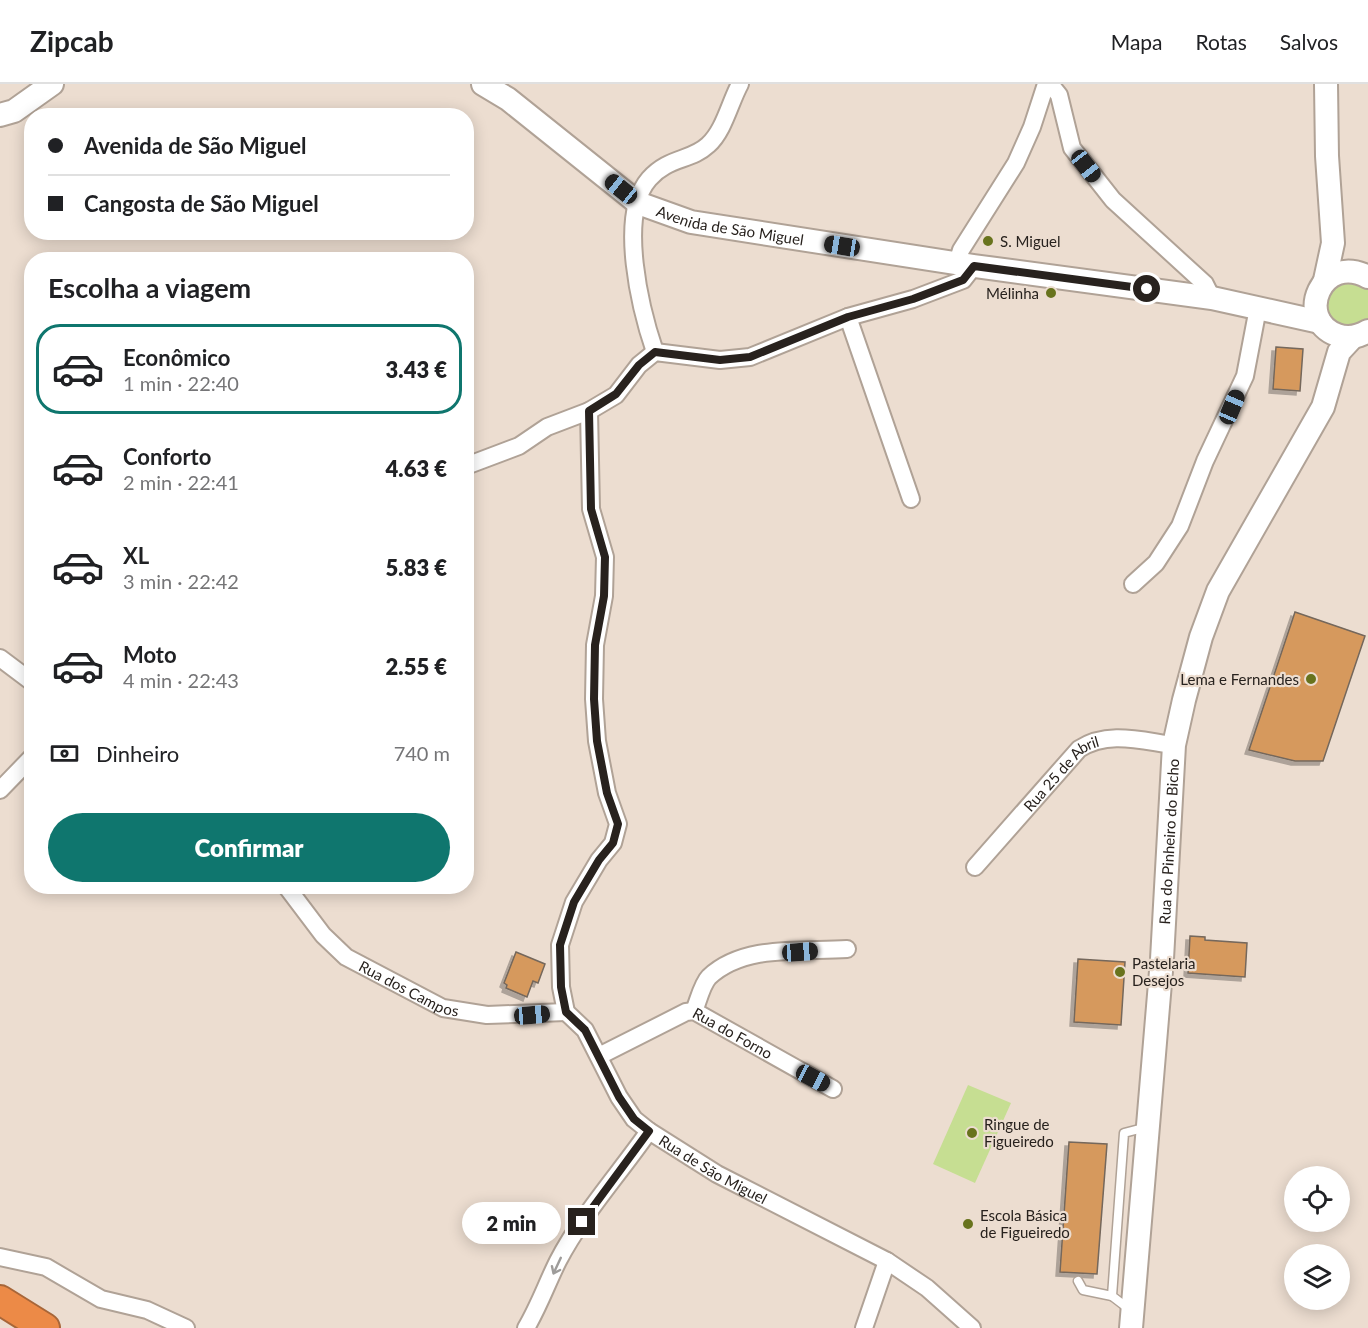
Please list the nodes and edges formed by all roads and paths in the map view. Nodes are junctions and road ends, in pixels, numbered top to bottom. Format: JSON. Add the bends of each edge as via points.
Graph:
{"nodes":[{"id":1,"x":52,"y":84,"type":"edge"},
{"id":2,"x":483,"y":84,"type":"edge"},
{"id":3,"x":723,"y":84,"type":"edge"},
{"id":4,"x":740,"y":84,"type":"edge"},
{"id":5,"x":1048,"y":84,"type":"edge"},
{"id":6,"x":1326,"y":84,"type":"edge"},
{"id":7,"x":730,"y":102,"type":"junction"},
{"id":8,"x":0,"y":115,"type":"edge"},
{"id":9,"x":638,"y":203,"type":"junction"},
{"id":10,"x":1333,"y":243,"type":"junction"},
{"id":11,"x":965,"y":264,"type":"junction"},
{"id":12,"x":1368,"y":276,"type":"edge"},
{"id":13,"x":1322,"y":285,"type":"junction"},
{"id":14,"x":1212,"y":297,"type":"junction"},
{"id":15,"x":1262,"y":308,"type":"junction"},
{"id":16,"x":848,"y":317,"type":"junction"},
{"id":17,"x":1322,"y":325,"type":"junction"},
{"id":18,"x":1362,"y":335,"type":"edge"},
{"id":19,"x":655,"y":352,"type":"junction"},
{"id":20,"x":1327,"y":389,"type":"junction"},
{"id":21,"x":589,"y":411,"type":"junction"},
{"id":22,"x":474,"y":463,"type":"edge"},
{"id":23,"x":910,"y":499,"type":"dead end"},
{"id":24,"x":1133,"y":584,"type":"dead end"},
{"id":25,"x":0,"y":658,"type":"edge"},
{"id":26,"x":24,"y":676,"type":"edge"},
{"id":27,"x":1174,"y":745,"type":"junction"},
{"id":28,"x":24,"y":765,"type":"edge"},
{"id":29,"x":0,"y":790,"type":"edge"},
{"id":30,"x":975,"y":867,"type":"dead end"},
{"id":31,"x":292,"y":894,"type":"edge"},
{"id":32,"x":846,"y":949,"type":"dead end"},
{"id":33,"x":694,"y":1011,"type":"junction"},
{"id":34,"x":566,"y":1012,"type":"junction"},
{"id":35,"x":599,"y":1056,"type":"junction"},
{"id":36,"x":833,"y":1089,"type":"dead end"},
{"id":37,"x":1148,"y":1127,"type":"junction"},
{"id":38,"x":649,"y":1131,"type":"junction"},
{"id":39,"x":0,"y":1257,"type":"edge"},
{"id":40,"x":887,"y":1261,"type":"junction"},
{"id":41,"x":1078,"y":1281,"type":"dead end"},
{"id":42,"x":1112,"y":1296,"type":"junction"},
{"id":43,"x":0,"y":1301,"type":"edge"},
{"id":44,"x":1132,"y":1319,"type":"edge"},
{"id":45,"x":27,"y":1328,"type":"edge"},
{"id":46,"x":45,"y":1328,"type":"edge"},
{"id":47,"x":186,"y":1328,"type":"edge"},
{"id":48,"x":526,"y":1328,"type":"edge"},
{"id":49,"x":864,"y":1328,"type":"edge"},
{"id":50,"x":972,"y":1328,"type":"edge"}],
"edges":[{"from":1,"to":8,"type":"main road","via":[[14,111]]},
{"from":2,"to":9,"type":"main road","name":"Avenida de São Miguel","via":[[508,99]]},
{"from":3,"to":7,"type":"street"},
{"from":4,"to":7,"type":"street"},
{"from":5,"to":11,"type":"street","via":[[1016,164],[961,250]]},
{"from":5,"to":14,"type":"street","via":[[1059,95],[1072,148],[1113,200],[1205,284]]},
{"from":6,"to":10,"type":"main road","name":"Rua do Pinheiro do Bicho"},
{"from":7,"to":9,"type":"street","via":[[709,145],[666,164],[648,180]]},
{"from":9,"to":11,"type":"main road","name":"Avenida de São Miguel","via":[[692,222]]},
{"from":9,"to":19,"type":"street","via":[[634,262]]},
{"from":10,"to":12,"type":"main road"},
{"from":10,"to":13,"type":"main road","name":"Rua do Pinheiro do Bicho"},
{"from":11,"to":14,"type":"main road","name":"Avenida de São Miguel"},
{"from":11,"to":16,"type":"street","via":[[963,280]]},
{"from":12,"to":13,"type":"main road","via":[[1347,270],[1335,273]]},
{"from":13,"to":15,"type":"main road","via":[[1290,303]]},
{"from":13,"to":17,"type":"main road","name":"Rua do Pinheiro do Bicho","via":[[1316,312]]},
{"from":14,"to":15,"type":"main road","name":"Avenida de São Miguel"},
{"from":15,"to":17,"type":"main road","name":"Avenida de São Miguel"},
{"from":15,"to":24,"type":"street","via":[[1245,376],[1180,526],[1156,563]]},
{"from":16,"to":19,"type":"street","via":[[750,357],[720,360]]},
{"from":16,"to":23,"type":"street"},
{"from":17,"to":18,"type":"main road","name":"Avenida de São Miguel","via":[[1333,333]]},
{"from":17,"to":20,"type":"main road","name":"Rua do Pinheiro do Bicho"},
{"from":18,"to":20,"type":"main road","name":"Rua do Pinheiro do Bicho","via":[[1339,352]]},
{"from":19,"to":21,"type":"street","via":[[616,394]]},
{"from":20,"to":27,"type":"main road","name":"Rua do Pinheiro do Bicho","via":[[1323,406],[1218,591],[1201,637]]},
{"from":21,"to":22,"type":"street","via":[[557,423],[519,446]]},
{"from":21,"to":34,"type":"street","via":[[591,509],[605,557],[604,596],[595,645],[594,699],[597,741],[607,793],[618,824],[613,843],[574,902],[560,945]]},
{"from":25,"to":26,"type":"street"},
{"from":27,"to":30,"type":"street","name":"Rua 25 de Abril","via":[[1112,737],[1093,740],[1079,749]]},
{"from":27,"to":37,"type":"main road","name":"Rua do Pinheiro do Bicho"},
{"from":28,"to":29,"type":"street"},
{"from":31,"to":34,"type":"street","name":"Rua dos Campos","via":[[323,935],[346,957],[443,1008],[487,1015]]},
{"from":32,"to":33,"type":"street","via":[[761,951],[735,961],[708,978]]},
{"from":33,"to":35,"type":"street","name":"Rua do Forno"},
{"from":33,"to":36,"type":"street","name":"Rua do Forno"},
{"from":34,"to":35,"type":"street","name":"Rua de São Miguel","via":[[585,1030]]},
{"from":35,"to":38,"type":"street","name":"Rua de São Miguel","via":[[619,1097],[634,1119]]},
{"from":37,"to":42,"type":"lane","via":[[1124,1133]]},
{"from":37,"to":44,"type":"main road","name":"Rua do Pinheiro do Bicho"},
{"from":38,"to":40,"type":"street","name":"Rua de São Miguel","via":[[717,1174]]},
{"from":38,"to":48,"type":"street","one_way":true,"via":[[582,1222],[558,1261]]},
{"from":39,"to":47,"type":"street","via":[[46,1267],[101,1299],[147,1310]]},
{"from":40,"to":49,"type":"street"},
{"from":40,"to":50,"type":"street","name":"Rua de São Miguel","via":[[927,1288]]},
{"from":41,"to":42,"type":"lane","via":[[1083,1290]]},
{"from":42,"to":44,"type":"lane"},
{"from":43,"to":45,"type":"highway"},
{"from":43,"to":46,"type":"highway"}]}
